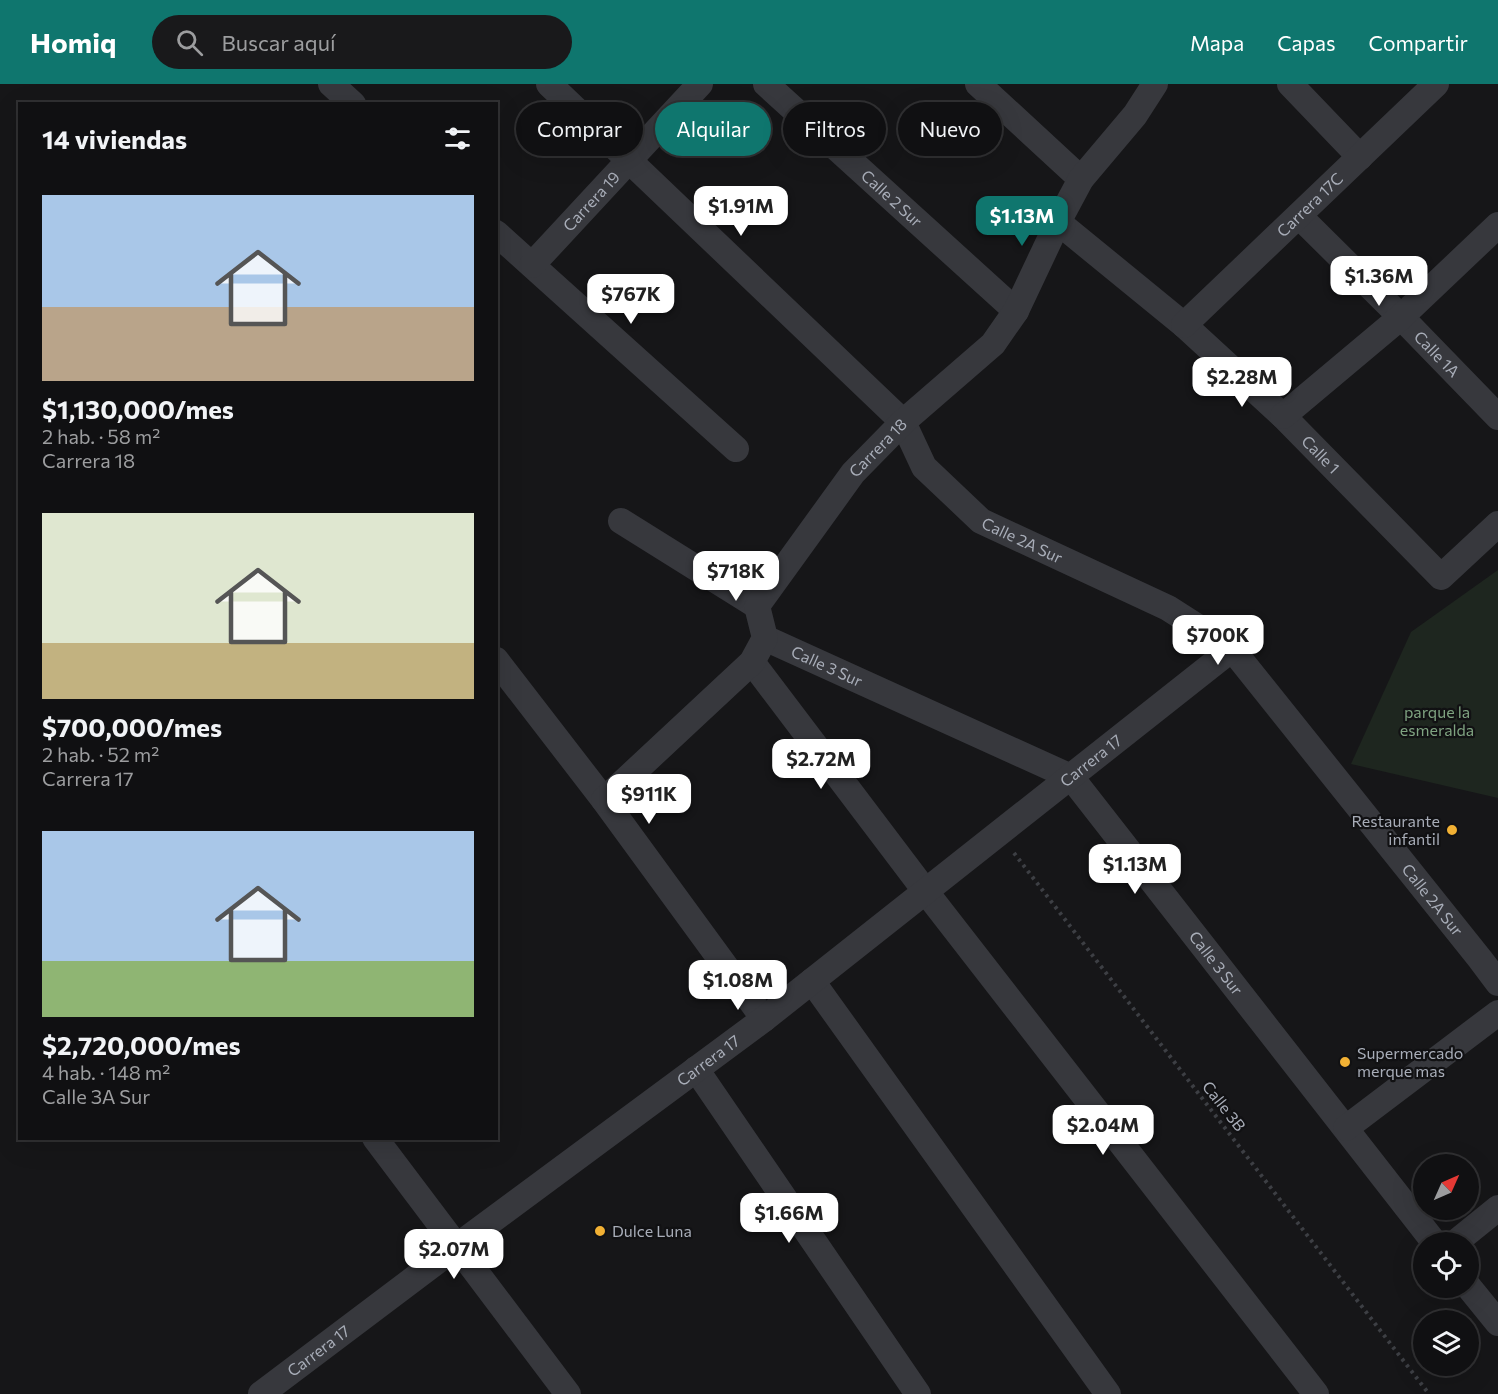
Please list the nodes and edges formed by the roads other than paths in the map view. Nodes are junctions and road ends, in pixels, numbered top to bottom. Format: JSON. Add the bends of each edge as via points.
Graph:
{"nodes":[{"id":1,"x":332,"y":84,"type":"edge"},
{"id":2,"x":549,"y":84,"type":"edge"},
{"id":3,"x":700,"y":84,"type":"edge"},
{"id":4,"x":766,"y":84,"type":"edge"},
{"id":5,"x":978,"y":84,"type":"edge"},
{"id":6,"x":1155,"y":84,"type":"edge"},
{"id":7,"x":1290,"y":84,"type":"edge"},
{"id":8,"x":1436,"y":84,"type":"edge"},
{"id":9,"x":351,"y":102,"type":"edge"},
{"id":10,"x":1360,"y":157,"type":"junction"},
{"id":11,"x":629,"y":160,"type":"junction"},
{"id":12,"x":1081,"y":179,"type":"junction"},
{"id":13,"x":1299,"y":216,"type":"junction"},
{"id":14,"x":1058,"y":222,"type":"junction"},
{"id":15,"x":1498,"y":225,"type":"edge"},
{"id":16,"x":498,"y":235,"type":"edge"},
{"id":17,"x":532,"y":265,"type":"junction"},
{"id":18,"x":1016,"y":311,"type":"junction"},
{"id":19,"x":1401,"y":317,"type":"junction"},
{"id":20,"x":1184,"y":324,"type":"junction"},
{"id":21,"x":1282,"y":416,"type":"junction"},
{"id":22,"x":1498,"y":417,"type":"edge"},
{"id":23,"x":903,"y":422,"type":"junction"},
{"id":24,"x":736,"y":449,"type":"dead end"},
{"id":25,"x":621,"y":521,"type":"dead end"},
{"id":26,"x":1498,"y":524,"type":"edge"},
{"id":27,"x":757,"y":606,"type":"junction"},
{"id":28,"x":765,"y":638,"type":"junction"},
{"id":29,"x":1233,"y":649,"type":"junction"},
{"id":30,"x":752,"y":662,"type":"junction"},
{"id":31,"x":498,"y":663,"type":"edge"},
{"id":32,"x":1071,"y":777,"type":"junction"},
{"id":33,"x":604,"y":800,"type":"junction"},
{"id":34,"x":926,"y":892,"type":"junction"},
{"id":35,"x":1489,"y":952,"type":"edge"},
{"id":36,"x":812,"y":981,"type":"junction"},
{"id":37,"x":1498,"y":983,"type":"edge"},
{"id":38,"x":1498,"y":1013,"type":"edge"},
{"id":39,"x":764,"y":1019,"type":"junction"},
{"id":40,"x":696,"y":1069,"type":"junction"},
{"id":41,"x":1346,"y":1128,"type":"junction"},
{"id":42,"x":376,"y":1140,"type":"edge"},
{"id":43,"x":1498,"y":1208,"type":"edge"},
{"id":44,"x":1426,"y":1232,"type":"edge"},
{"id":45,"x":1468,"y":1232,"type":"edge"},
{"id":46,"x":456,"y":1247,"type":"junction"},
{"id":47,"x":1478,"y":1298,"type":"edge"},
{"id":48,"x":1498,"y":1323,"type":"edge"},
{"id":49,"x":261,"y":1394,"type":"edge"},
{"id":50,"x":568,"y":1394,"type":"edge"},
{"id":51,"x":918,"y":1394,"type":"edge"},
{"id":52,"x":1108,"y":1394,"type":"edge"},
{"id":53,"x":1316,"y":1394,"type":"edge"}],
"edges":[{"from":1,"to":9,"type":"street"},
{"from":2,"to":11,"type":"street","name":"Calle 2A Sur"},
{"from":3,"to":11,"type":"street","name":"Carrera 19"},
{"from":4,"to":18,"type":"street","name":"Calle 2 Sur"},
{"from":5,"to":12,"type":"street"},
{"from":6,"to":12,"type":"street","name":"Carrera 18","via":[[1135,115]]},
{"from":7,"to":10,"type":"street"},
{"from":8,"to":10,"type":"street","name":"Carrera 17C"},
{"from":10,"to":13,"type":"street","name":"Carrera 17C"},
{"from":11,"to":17,"type":"street","name":"Carrera 19"},
{"from":11,"to":23,"type":"street","name":"Calle 2A Sur"},
{"from":12,"to":14,"type":"street","name":"Carrera 18"},
{"from":13,"to":19,"type":"street","name":"Calle 1A"},
{"from":13,"to":20,"type":"street","name":"Carrera 17C"},
{"from":14,"to":18,"type":"street","name":"Carrera 18"},
{"from":14,"to":20,"type":"street","name":"Calle 1"},
{"from":15,"to":19,"type":"street"},
{"from":16,"to":17,"type":"street"},
{"from":17,"to":24,"type":"street"},
{"from":18,"to":23,"type":"street","name":"Carrera 18","via":[[993,345]]},
{"from":19,"to":21,"type":"street"},
{"from":19,"to":22,"type":"street","name":"Calle 1A"},
{"from":20,"to":21,"type":"street","name":"Calle 1"},
{"from":21,"to":26,"type":"street","name":"Calle 1","via":[[1441,577]]},
{"from":23,"to":27,"type":"street","name":"Carrera 18","via":[[853,473]]},
{"from":23,"to":29,"type":"street","name":"Calle 2A Sur","via":[[924,467],[981,521],[1168,608]]},
{"from":25,"to":27,"type":"street"},
{"from":27,"to":28,"type":"street"},
{"from":28,"to":30,"type":"street"},
{"from":28,"to":32,"type":"street","name":"Calle 3 Sur"},
{"from":29,"to":32,"type":"street","name":"Carrera 17"},
{"from":29,"to":35,"type":"street","name":"Calle 2A Sur"},
{"from":30,"to":33,"type":"street"},
{"from":30,"to":34,"type":"street"},
{"from":31,"to":33,"type":"street"},
{"from":32,"to":34,"type":"street","name":"Carrera 17"},
{"from":32,"to":41,"type":"street","name":"Calle 3 Sur"},
{"from":33,"to":39,"type":"street"},
{"from":34,"to":36,"type":"street","name":"Carrera 17"},
{"from":34,"to":53,"type":"street"},
{"from":35,"to":37,"type":"street","name":"Calle 2A Sur"},
{"from":36,"to":39,"type":"street","name":"Carrera 17"},
{"from":36,"to":52,"type":"street"},
{"from":38,"to":41,"type":"street"},
{"from":39,"to":40,"type":"street","name":"Carrera 17"},
{"from":40,"to":46,"type":"street","name":"Carrera 17"},
{"from":40,"to":51,"type":"street"},
{"from":41,"to":44,"type":"street","name":"Calle 3 Sur"},
{"from":42,"to":46,"type":"street"},
{"from":43,"to":45,"type":"street"},
{"from":46,"to":49,"type":"street","name":"Carrera 17"},
{"from":46,"to":50,"type":"street"},
{"from":47,"to":48,"type":"street"}]}
